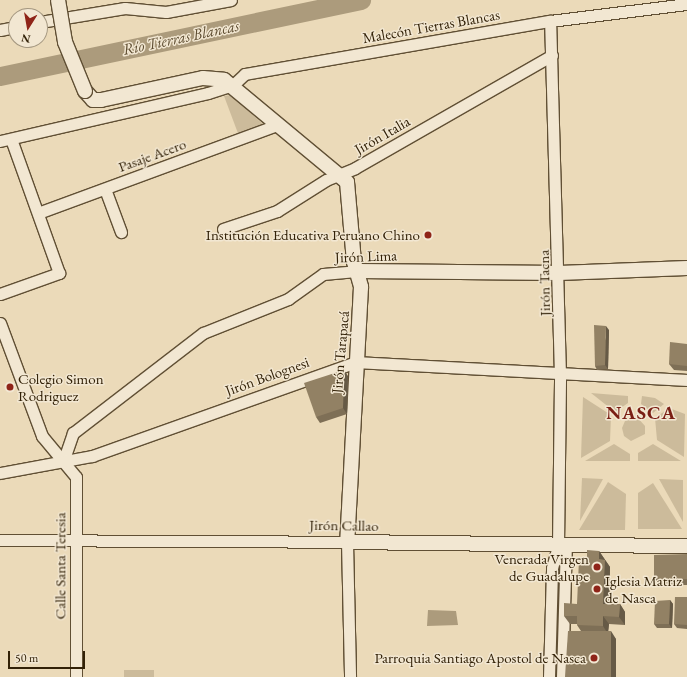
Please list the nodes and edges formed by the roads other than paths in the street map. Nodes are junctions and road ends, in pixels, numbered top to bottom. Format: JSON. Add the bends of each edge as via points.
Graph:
{"nodes":[{"id":1,"x":58,"y":0,"type":"edge"},
{"id":2,"x":231,"y":0,"type":"edge"},
{"id":3,"x":136,"y":4,"type":"edge"},
{"id":4,"x":687,"y":4,"type":"edge"},
{"id":5,"x":48,"y":20,"type":"edge"},
{"id":6,"x":550,"y":21,"type":"junction"},
{"id":7,"x":552,"y":55,"type":"junction"},
{"id":8,"x":232,"y":85,"type":"junction"},
{"id":9,"x":277,"y":125,"type":"junction"},
{"id":10,"x":5,"y":140,"type":"edge"},
{"id":11,"x":338,"y":176,"type":"junction"},
{"id":12,"x":105,"y":189,"type":"junction"},
{"id":13,"x":38,"y":213,"type":"junction"},
{"id":14,"x":223,"y":229,"type":"dead end"},
{"id":15,"x":121,"y":232,"type":"dead end"},
{"id":16,"x":687,"y":268,"type":"edge"},
{"id":17,"x":359,"y":271,"type":"junction"},
{"id":18,"x":559,"y":273,"type":"junction"},
{"id":19,"x":0,"y":294,"type":"edge"},
{"id":20,"x":0,"y":323,"type":"edge"},
{"id":21,"x":356,"y":362,"type":"junction"},
{"id":22,"x":560,"y":375,"type":"junction"},
{"id":23,"x":687,"y":380,"type":"edge"},
{"id":24,"x":64,"y":459,"type":"junction"},
{"id":25,"x":0,"y":473,"type":"edge"},
{"id":26,"x":0,"y":540,"type":"edge"},
{"id":27,"x":74,"y":540,"type":"junction"},
{"id":28,"x":346,"y":542,"type":"junction"},
{"id":29,"x":562,"y":545,"type":"junction"},
{"id":30,"x":687,"y":546,"type":"edge"},
{"id":31,"x":76,"y":677,"type":"edge"},
{"id":32,"x":350,"y":677,"type":"edge"},
{"id":33,"x":549,"y":677,"type":"edge"},
{"id":34,"x":562,"y":677,"type":"edge"}],
"edges":[{"from":1,"to":8,"type":"street","bridge":true,"via":[[65,42],[85,91],[93,100],[203,78]]},
{"from":2,"to":3,"type":"street","via":[[166,12]]},
{"from":3,"to":5,"type":"street"},
{"from":4,"to":6,"type":"street","name":"Malecón Tierras Blancas"},
{"from":6,"to":7,"type":"street","name":"Jirón Tacna"},
{"from":6,"to":8,"type":"street","name":"Malecón Tierras Blancas","via":[[245,74]]},
{"from":7,"to":11,"type":"street","name":"Jirón Italia"},
{"from":7,"to":18,"type":"street","name":"Jirón Tacna"},
{"from":8,"to":9,"type":"street","name":"Jirón Tarapacá"},
{"from":8,"to":10,"type":"street"},
{"from":9,"to":11,"type":"street","name":"Jirón Tarapacá"},
{"from":9,"to":12,"type":"street","name":"Pasaje Acero"},
{"from":10,"to":13,"type":"street"},
{"from":11,"to":14,"type":"street","name":"Jirón Italia","via":[[277,211]]},
{"from":11,"to":17,"type":"street","name":"Jirón Tarapacá","via":[[347,182],[354,262]]},
{"from":12,"to":13,"type":"street","name":"Pasaje Acero"},
{"from":12,"to":15,"type":"street"},
{"from":13,"to":19,"type":"street","via":[[59,273]]},
{"from":16,"to":18,"type":"street","name":"Jirón Lima"},
{"from":17,"to":18,"type":"street","name":"Jirón Lima"},
{"from":17,"to":21,"type":"street","name":"Jirón Tarapacá","via":[[360,342]]},
{"from":17,"to":24,"type":"street","name":"Jirón Lima","via":[[323,274],[288,299],[203,334],[73,434]]},
{"from":18,"to":22,"type":"street","name":"Jirón Tacna"},
{"from":20,"to":24,"type":"street","name":"Calle Santa Teresia","via":[[42,436]]},
{"from":21,"to":22,"type":"street","name":"Jirón Bolognesi"},
{"from":21,"to":24,"type":"street","name":"Jirón Bolognesi","via":[[92,456]]},
{"from":21,"to":28,"type":"street","name":"Jirón Tarapacá"},
{"from":22,"to":23,"type":"street","name":"Jirón Bolognesi"},
{"from":22,"to":29,"type":"street","name":"Jirón Tacna"},
{"from":24,"to":25,"type":"street","name":"Jirón Bolognesi"},
{"from":24,"to":27,"type":"street","name":"Calle Santa Teresia","via":[[76,477]]},
{"from":26,"to":27,"type":"street","name":"Jirón Callao"},
{"from":27,"to":28,"type":"street","name":"Jirón Callao"},
{"from":27,"to":31,"type":"street","name":"Calle Santa Teresia"},
{"from":28,"to":29,"type":"street","name":"Jirón Callao"},
{"from":28,"to":32,"type":"street","name":"Jirón Tarapacá"},
{"from":29,"to":30,"type":"street","name":"Jirón Callao"},
{"from":29,"to":33,"type":"street","via":[[552,568]]},
{"from":29,"to":34,"type":"street"}]}
